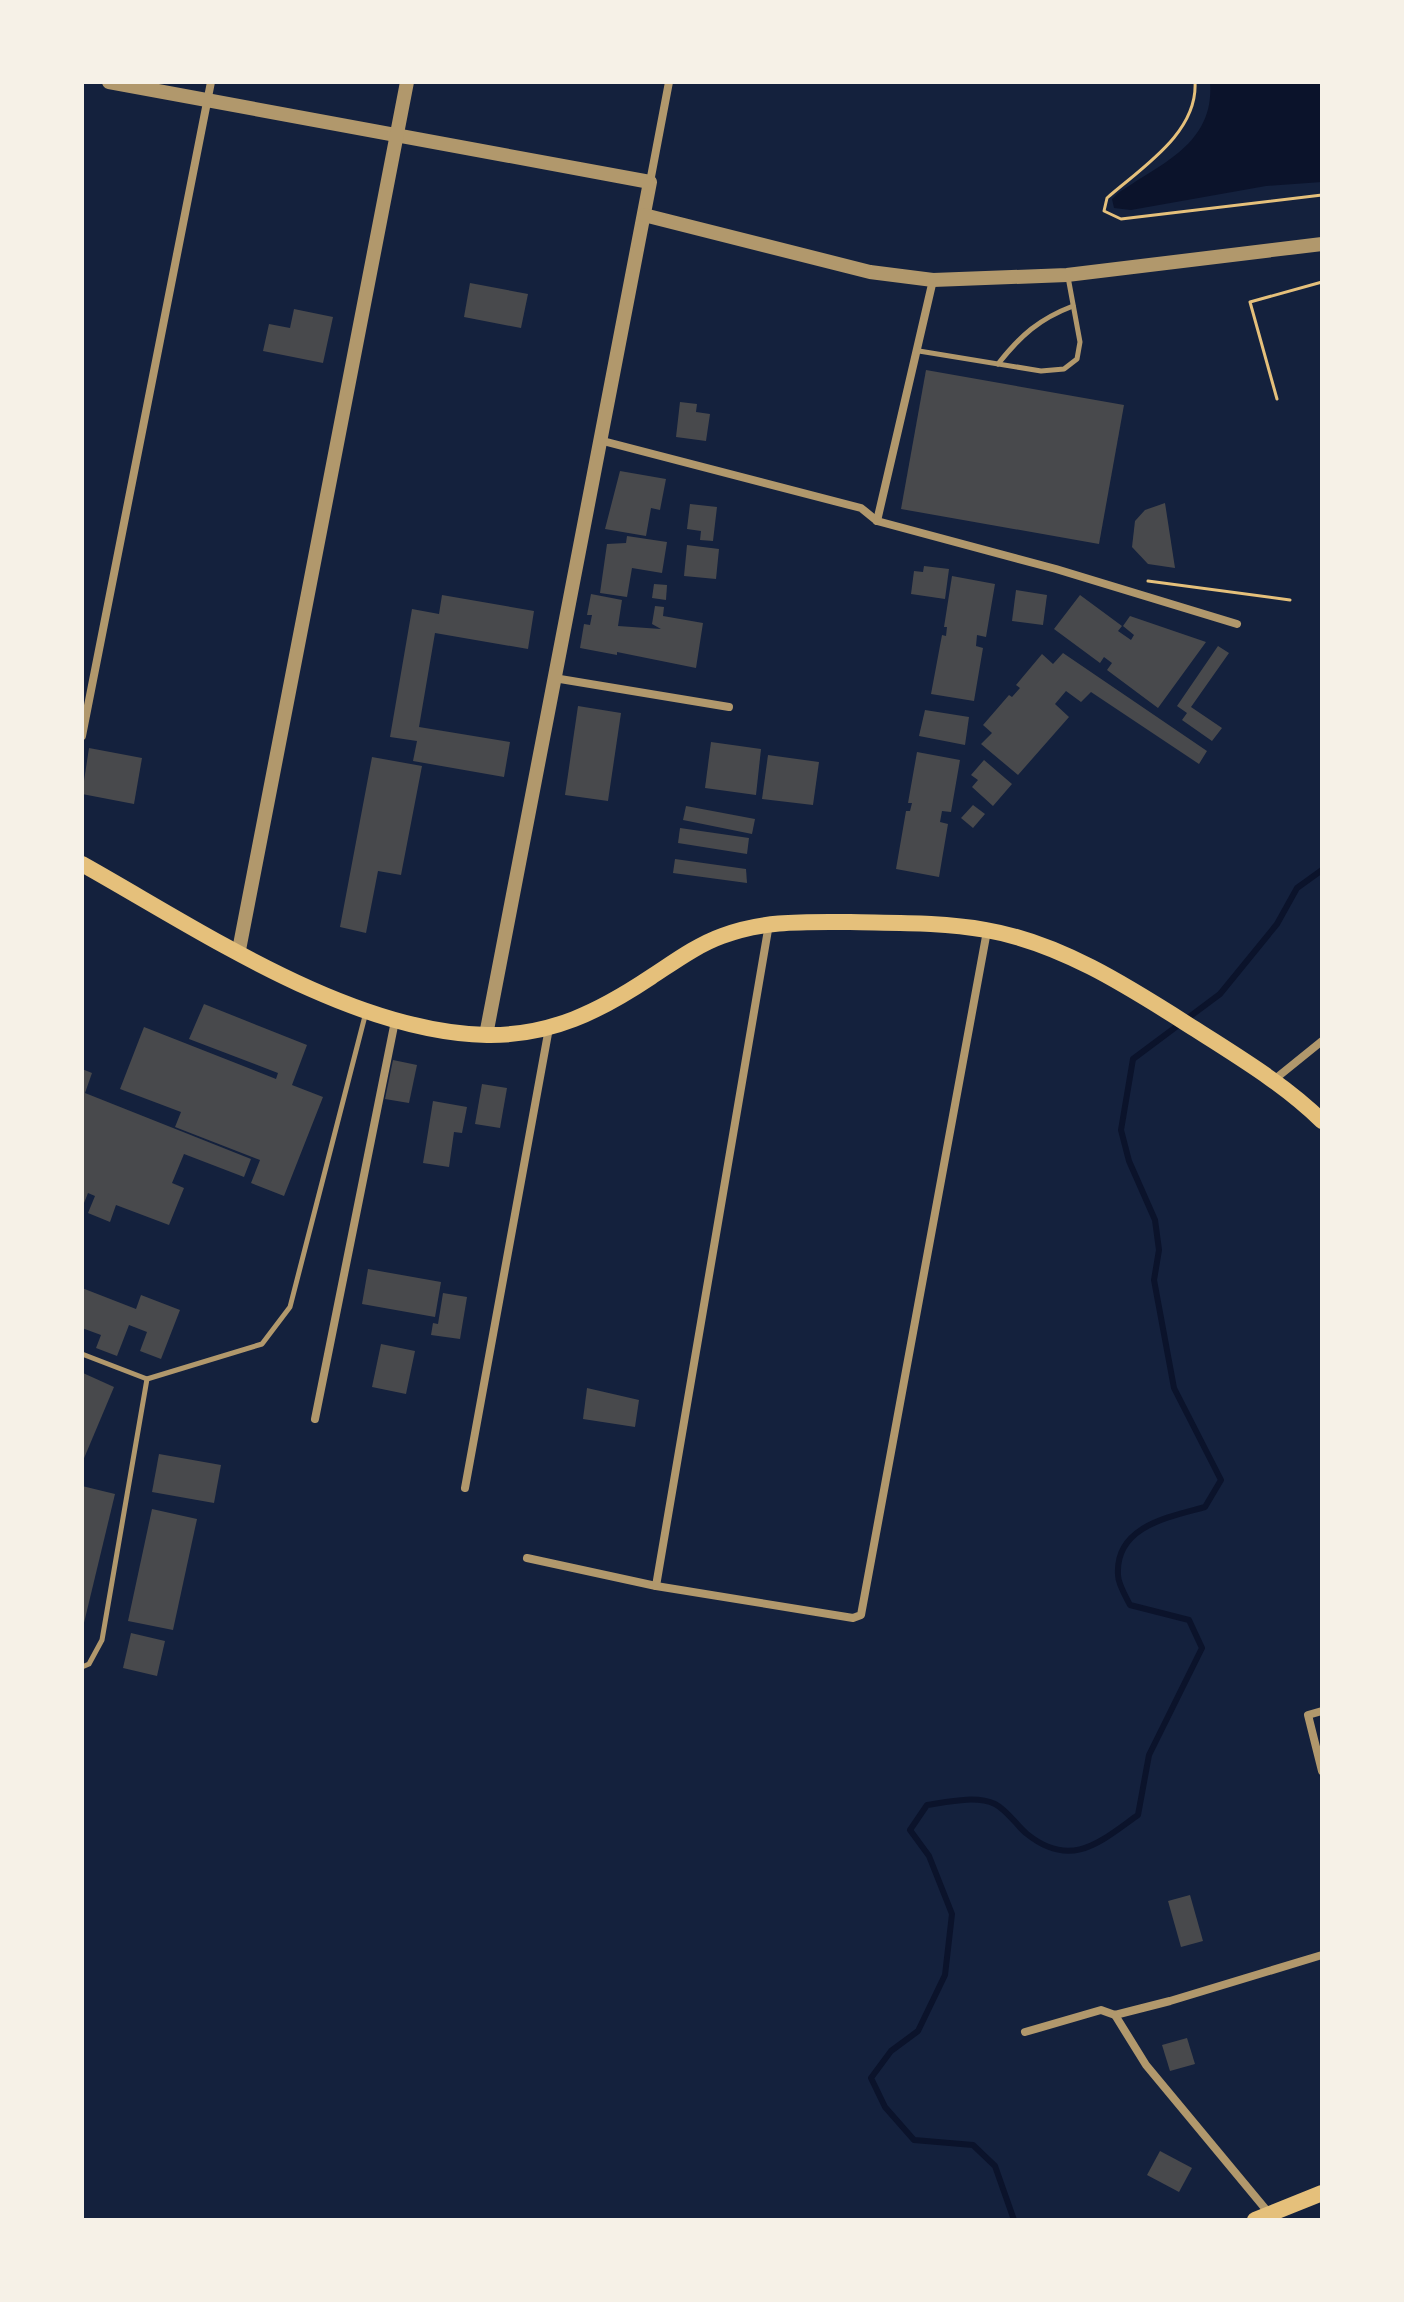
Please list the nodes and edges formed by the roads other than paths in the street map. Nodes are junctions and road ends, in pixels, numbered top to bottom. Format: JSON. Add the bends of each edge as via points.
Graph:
{"nodes":[{"id":1,"x":109,"y":82,"type":"edge"},
{"id":2,"x":211,"y":82,"type":"edge"},
{"id":3,"x":407,"y":82,"type":"edge"},
{"id":4,"x":669,"y":82,"type":"edge"},
{"id":5,"x":207,"y":102,"type":"junction"},
{"id":6,"x":396,"y":136,"type":"junction"},
{"id":7,"x":650,"y":182,"type":"junction"},
{"id":8,"x":644,"y":215,"type":"junction"},
{"id":9,"x":1322,"y":244,"type":"edge"},
{"id":10,"x":1067,"y":275,"type":"junction"},
{"id":11,"x":933,"y":280,"type":"junction"},
{"id":12,"x":1073,"y":306,"type":"junction"},
{"id":13,"x":919,"y":351,"type":"junction"},
{"id":14,"x":998,"y":364,"type":"junction"},
{"id":15,"x":599,"y":440,"type":"junction"},
{"id":16,"x":877,"y":521,"type":"junction"},
{"id":17,"x":1237,"y":624,"type":"dead end"},
{"id":18,"x":553,"y":678,"type":"junction"},
{"id":19,"x":729,"y":707,"type":"dead end"},
{"id":20,"x":82,"y":736,"type":"edge"},
{"id":21,"x":82,"y":864,"type":"edge"},
{"id":22,"x":769,"y":923,"type":"junction"},
{"id":23,"x":987,"y":930,"type":"junction"},
{"id":24,"x":239,"y":950,"type":"junction"},
{"id":25,"x":366,"y":1011,"type":"junction"},
{"id":26,"x":395,"y":1021,"type":"junction"},
{"id":27,"x":549,"y":1028,"type":"junction"},
{"id":28,"x":486,"y":1035,"type":"junction"},
{"id":29,"x":1322,"y":1041,"type":"edge"},
{"id":30,"x":1275,"y":1079,"type":"junction"},
{"id":31,"x":1322,"y":1121,"type":"edge"},
{"id":32,"x":82,"y":1354,"type":"edge"},
{"id":33,"x":147,"y":1379,"type":"junction"},
{"id":34,"x":315,"y":1419,"type":"dead end"},
{"id":35,"x":465,"y":1488,"type":"dead end"},
{"id":36,"x":527,"y":1558,"type":"dead end"},
{"id":37,"x":656,"y":1586,"type":"junction"},
{"id":38,"x":82,"y":1667,"type":"edge"},
{"id":39,"x":1322,"y":1711,"type":"edge"},
{"id":40,"x":1322,"y":1771,"type":"edge"},
{"id":41,"x":1322,"y":1955,"type":"edge"},
{"id":42,"x":1115,"y":2015,"type":"junction"},
{"id":43,"x":1025,"y":2032,"type":"dead end"},
{"id":44,"x":1322,"y":2193,"type":"edge"},
{"id":45,"x":1261,"y":2216,"type":"edge"}],
"edges":[{"from":1,"to":5,"type":"street"},
{"from":2,"to":5,"type":"street"},
{"from":3,"to":6,"type":"street"},
{"from":4,"to":7,"type":"street"},
{"from":5,"to":6,"type":"street"},
{"from":5,"to":20,"type":"street"},
{"from":6,"to":7,"type":"street"},
{"from":6,"to":24,"type":"street"},
{"from":7,"to":8,"type":"street"},
{"from":8,"to":11,"type":"street","via":[[870,272]]},
{"from":8,"to":15,"type":"street"},
{"from":9,"to":10,"type":"street"},
{"from":10,"to":11,"type":"street"},
{"from":10,"to":12,"type":"lane"},
{"from":11,"to":13,"type":"street"},
{"from":12,"to":14,"type":"lane","via":[[1023,332]]},
{"from":12,"to":14,"type":"lane","via":[[1080,342],[1077,359],[1064,369],[1041,371]]},
{"from":13,"to":14,"type":"lane"},
{"from":13,"to":16,"type":"street"},
{"from":15,"to":16,"type":"street","via":[[861,508]]},
{"from":15,"to":18,"type":"street"},
{"from":16,"to":17,"type":"street"},
{"from":18,"to":19,"type":"street"},
{"from":18,"to":28,"type":"street"},
{"from":21,"to":24,"type":"main road"},
{"from":22,"to":23,"type":"main road"},
{"from":22,"to":27,"type":"main road","via":[[718,937],[607,1006]]},
{"from":22,"to":37,"type":"street"},
{"from":23,"to":30,"type":"main road","via":[[1100,972]]},
{"from":23,"to":37,"type":"street","via":[[861,1615],[853,1618]]},
{"from":24,"to":25,"type":"main road"},
{"from":25,"to":26,"type":"main road"},
{"from":25,"to":33,"type":"lane","via":[[290,1307],[262,1344]]},
{"from":26,"to":28,"type":"main road"},
{"from":26,"to":34,"type":"street"},
{"from":27,"to":28,"type":"main road"},
{"from":27,"to":35,"type":"street"},
{"from":29,"to":30,"type":"street"},
{"from":30,"to":31,"type":"main road"},
{"from":32,"to":33,"type":"lane"},
{"from":33,"to":38,"type":"lane","via":[[102,1640]]},
{"from":36,"to":37,"type":"street"},
{"from":39,"to":40,"type":"street","via":[[1308,1715]]},
{"from":41,"to":42,"type":"street"},
{"from":42,"to":43,"type":"street","via":[[1101,2010]]},
{"from":42,"to":45,"type":"street","via":[[1146,2065]]},
{"from":44,"to":45,"type":"main road"}]}
